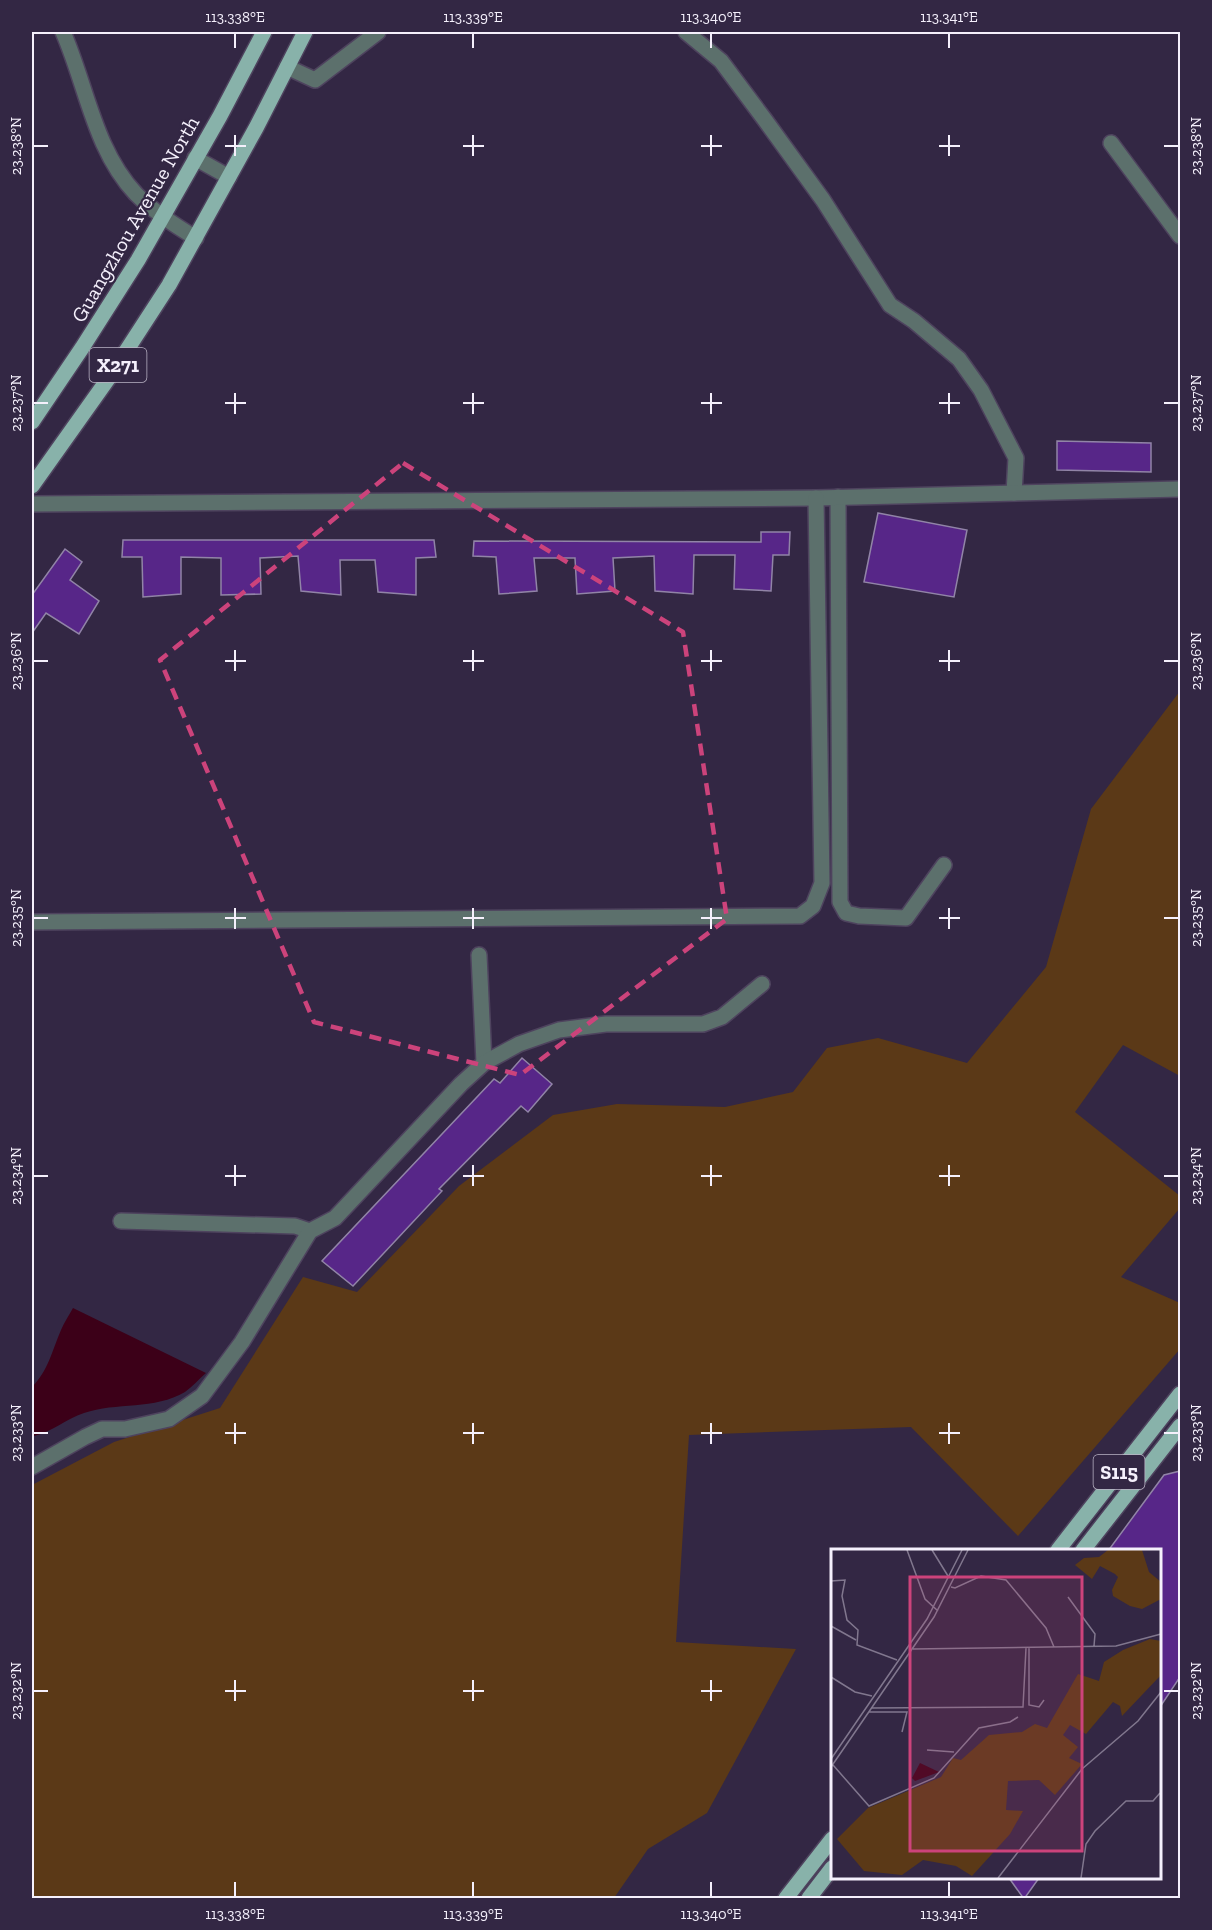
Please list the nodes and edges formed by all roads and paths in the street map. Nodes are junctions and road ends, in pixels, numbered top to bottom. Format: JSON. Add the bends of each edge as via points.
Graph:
{"nodes":[{"id":1,"x":63,"y":32,"type":"edge"},
{"id":2,"x":264,"y":32,"type":"edge"},
{"id":3,"x":305,"y":32,"type":"edge"},
{"id":4,"x":378,"y":32,"type":"edge"},
{"id":5,"x":686,"y":32,"type":"edge"},
{"id":6,"x":287,"y":67,"type":"junction"},
{"id":7,"x":1111,"y":143,"type":"dead end"},
{"id":8,"x":195,"y":158,"type":"junction"},
{"id":9,"x":229,"y":177,"type":"junction"},
{"id":10,"x":162,"y":218,"type":"junction"},
{"id":11,"x":1180,"y":236,"type":"edge"},
{"id":12,"x":196,"y":238,"type":"junction"},
{"id":13,"x":32,"y":422,"type":"edge"},
{"id":14,"x":32,"y":486,"type":"edge"},
{"id":15,"x":1180,"y":489,"type":"edge"},
{"id":16,"x":1014,"y":493,"type":"junction"},
{"id":17,"x":838,"y":497,"type":"junction"},
{"id":18,"x":816,"y":498,"type":"junction"},
{"id":19,"x":32,"y":504,"type":"edge"},
{"id":20,"x":944,"y":865,"type":"dead end"},
{"id":21,"x":32,"y":922,"type":"edge"},
{"id":22,"x":479,"y":955,"type":"dead end"},
{"id":23,"x":762,"y":984,"type":"dead end"},
{"id":24,"x":484,"y":1063,"type":"junction"},
{"id":25,"x":121,"y":1221,"type":"dead end"},
{"id":26,"x":310,"y":1231,"type":"junction"},
{"id":27,"x":1180,"y":1394,"type":"edge"},
{"id":28,"x":1180,"y":1426,"type":"edge"},
{"id":29,"x":32,"y":1467,"type":"edge"},
{"id":30,"x":1060,"y":1549,"type":"edge"},
{"id":31,"x":1085,"y":1549,"type":"edge"},
{"id":32,"x":831,"y":1840,"type":"edge"},
{"id":33,"x":831,"y":1869,"type":"edge"},
{"id":34,"x":786,"y":1899,"type":"edge"},
{"id":35,"x":809,"y":1899,"type":"edge"}],
"edges":[{"from":1,"to":10,"type":"street","via":[[107,153],[137,195]]},
{"from":2,"to":8,"type":"main road","name":"Guangzhou Avenue North","number":"X271"},
{"from":3,"to":6,"type":"main road","number":"X271"},
{"from":4,"to":6,"type":"street","via":[[315,80]]},
{"from":5,"to":16,"type":"street","via":[[721,61],[823,200],[890,305],[959,359],[981,390],[1016,458]]},
{"from":6,"to":9,"type":"main road","number":"X271"},
{"from":7,"to":11,"type":"street"},
{"from":8,"to":9,"type":"street"},
{"from":8,"to":10,"type":"main road","name":"Guangzhou Avenue North","number":"X271"},
{"from":9,"to":12,"type":"main road","number":"X271"},
{"from":10,"to":12,"type":"street"},
{"from":10,"to":13,"type":"main road","name":"Guangzhou Avenue North","number":"X271"},
{"from":12,"to":14,"type":"main road","number":"X271","via":[[108,379]]},
{"from":15,"to":16,"type":"street"},
{"from":16,"to":17,"type":"street"},
{"from":17,"to":18,"type":"street"},
{"from":17,"to":20,"type":"street","via":[[840,902],[846,913],[906,918]]},
{"from":18,"to":19,"type":"street"},
{"from":18,"to":21,"type":"street","via":[[822,884],[813,906],[800,916]]},
{"from":22,"to":24,"type":"street"},
{"from":23,"to":24,"type":"street","via":[[722,1017],[703,1024],[606,1024],[559,1030],[519,1044]]},
{"from":24,"to":26,"type":"street","via":[[335,1218]]},
{"from":25,"to":26,"type":"street","via":[[295,1226]]},
{"from":26,"to":29,"type":"street","via":[[242,1342],[202,1396],[169,1419],[125,1429],[102,1429]]},
{"from":27,"to":30,"type":"main road","number":"S115"},
{"from":28,"to":31,"type":"main road","number":"S115"},
{"from":32,"to":34,"type":"main road"},
{"from":33,"to":35,"type":"main road"}]}
